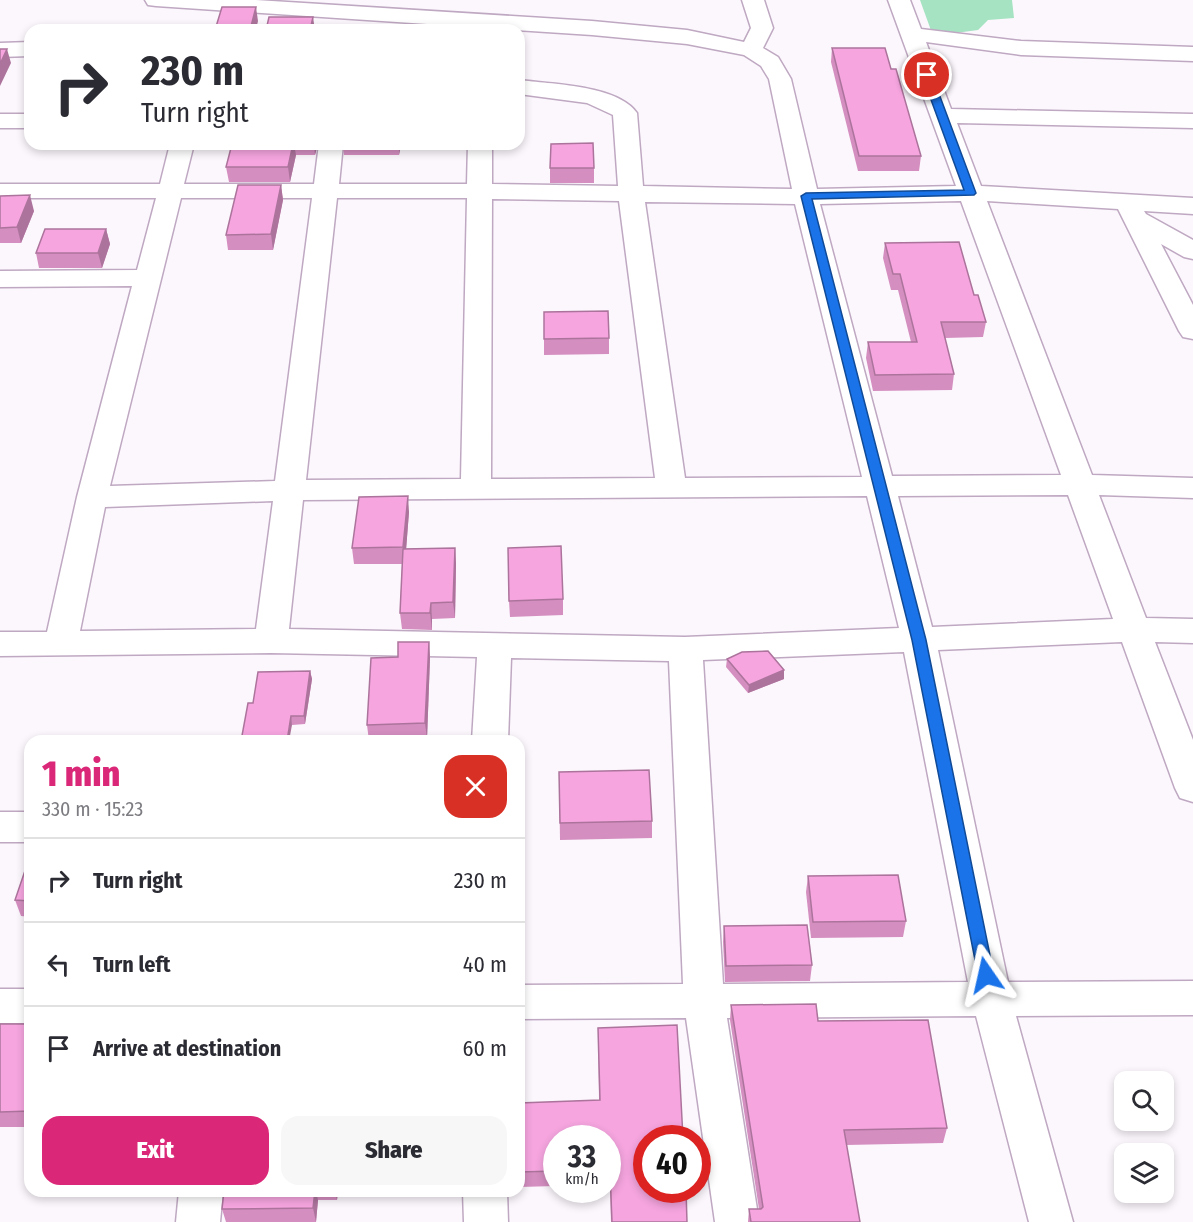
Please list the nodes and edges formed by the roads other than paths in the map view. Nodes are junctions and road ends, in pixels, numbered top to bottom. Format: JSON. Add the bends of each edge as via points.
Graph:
{"nodes":[{"id":1,"x":156,"y":0,"type":"edge"},
{"id":2,"x":753,"y":0,"type":"edge"},
{"id":3,"x":899,"y":0,"type":"edge"},
{"id":4,"x":345,"y":21,"type":"edge"},
{"id":5,"x":454,"y":24,"type":"edge"},
{"id":6,"x":525,"y":26,"type":"edge"},
{"id":7,"x":911,"y":34,"type":"junction"},
{"id":8,"x":24,"y":49,"type":"edge"},
{"id":9,"x":0,"y":50,"type":"edge"},
{"id":10,"x":751,"y":50,"type":"junction"},
{"id":11,"x":1193,"y":54,"type":"edge"},
{"id":12,"x":525,"y":88,"type":"edge"},
{"id":13,"x":942,"y":116,"type":"junction"},
{"id":14,"x":0,"y":121,"type":"edge"},
{"id":15,"x":24,"y":121,"type":"edge"},
{"id":16,"x":1193,"y":122,"type":"edge"},
{"id":17,"x":180,"y":150,"type":"edge"},
{"id":18,"x":330,"y":150,"type":"edge"},
{"id":19,"x":480,"y":150,"type":"edge"},
{"id":20,"x":0,"y":191,"type":"edge"},
{"id":21,"x":170,"y":191,"type":"junction"},
{"id":22,"x":325,"y":191,"type":"junction"},
{"id":23,"x":479,"y":191,"type":"junction"},
{"id":24,"x":970,"y":193,"type":"junction"},
{"id":25,"x":631,"y":194,"type":"junction"},
{"id":26,"x":806,"y":196,"type":"junction"},
{"id":27,"x":1193,"y":206,"type":"edge"},
{"id":28,"x":1131,"y":210,"type":"junction"},
{"id":29,"x":1193,"y":251,"type":"edge"},
{"id":30,"x":148,"y":278,"type":"junction"},
{"id":31,"x":0,"y":279,"type":"edge"},
{"id":32,"x":1193,"y":331,"type":"edge"},
{"id":33,"x":1080,"y":485,"type":"junction"},
{"id":34,"x":880,"y":486,"type":"junction"},
{"id":35,"x":671,"y":487,"type":"junction"},
{"id":36,"x":476,"y":488,"type":"junction"},
{"id":37,"x":1193,"y":488,"type":"edge"},
{"id":38,"x":289,"y":490,"type":"junction"},
{"id":39,"x":92,"y":497,"type":"junction"},
{"id":40,"x":1134,"y":630,"type":"junction"},
{"id":41,"x":1193,"y":631,"type":"edge"},
{"id":42,"x":919,"y":640,"type":"junction"},
{"id":43,"x":271,"y":641,"type":"junction"},
{"id":44,"x":61,"y":643,"type":"junction"},
{"id":45,"x":0,"y":644,"type":"edge"},
{"id":46,"x":495,"y":644,"type":"junction"},
{"id":47,"x":685,"y":649,"type":"junction"},
{"id":48,"x":490,"y":735,"type":"edge"},
{"id":49,"x":1193,"y":788,"type":"edge"},
{"id":50,"x":0,"y":827,"type":"edge"},
{"id":51,"x":24,"y":827,"type":"edge"},
{"id":52,"x":991,"y":998,"type":"junction"},
{"id":53,"x":1193,"y":998,"type":"edge"},
{"id":54,"x":525,"y":1002,"type":"edge"},
{"id":55,"x":704,"y":1002,"type":"junction"},
{"id":56,"x":0,"y":1006,"type":"edge"},
{"id":57,"x":24,"y":1006,"type":"edge"},
{"id":58,"x":200,"y":1197,"type":"edge"},
{"id":59,"x":485,"y":1197,"type":"edge"},
{"id":60,"x":198,"y":1222,"type":"edge"},
{"id":61,"x":486,"y":1222,"type":"edge"},
{"id":62,"x":737,"y":1222,"type":"edge"},
{"id":63,"x":1051,"y":1222,"type":"edge"}],
"edges":[{"from":1,"to":4,"type":"street","via":[[216,13]]},
{"from":2,"to":10,"type":"street","via":[[762,28]]},
{"from":3,"to":7,"type":"street"},
{"from":4,"to":5,"type":"street"},
{"from":6,"to":10,"type":"street","via":[[687,37]]},
{"from":7,"to":11,"type":"street","via":[[1022,48]]},
{"from":7,"to":13,"type":"street"},
{"from":8,"to":9,"type":"street"},
{"from":10,"to":26,"type":"street","via":[[770,62],[780,79]]},
{"from":12,"to":25,"type":"street","via":[[594,99],[625,113]]},
{"from":13,"to":16,"type":"street"},
{"from":13,"to":24,"type":"street"},
{"from":14,"to":15,"type":"street"},
{"from":17,"to":21,"type":"street"},
{"from":18,"to":22,"type":"street"},
{"from":19,"to":23,"type":"street"},
{"from":20,"to":21,"type":"street"},
{"from":21,"to":22,"type":"street"},
{"from":21,"to":30,"type":"street"},
{"from":22,"to":23,"type":"street"},
{"from":22,"to":38,"type":"street"},
{"from":23,"to":25,"type":"street"},
{"from":23,"to":36,"type":"street"},
{"from":24,"to":26,"type":"street"},
{"from":24,"to":28,"type":"street"},
{"from":24,"to":33,"type":"street"},
{"from":25,"to":26,"type":"street"},
{"from":25,"to":35,"type":"street"},
{"from":26,"to":34,"type":"street"},
{"from":27,"to":28,"type":"street"},
{"from":28,"to":29,"type":"street"},
{"from":28,"to":32,"type":"street"},
{"from":30,"to":31,"type":"street"},
{"from":30,"to":39,"type":"street"},
{"from":33,"to":34,"type":"street"},
{"from":33,"to":37,"type":"street"},
{"from":33,"to":40,"type":"street"},
{"from":34,"to":35,"type":"street"},
{"from":34,"to":42,"type":"street"},
{"from":35,"to":36,"type":"street"},
{"from":36,"to":38,"type":"street"},
{"from":38,"to":39,"type":"street"},
{"from":38,"to":43,"type":"street"},
{"from":39,"to":44,"type":"street"},
{"from":40,"to":41,"type":"street"},
{"from":40,"to":42,"type":"street"},
{"from":40,"to":49,"type":"street"},
{"from":42,"to":47,"type":"street"},
{"from":42,"to":52,"type":"street"},
{"from":43,"to":44,"type":"street"},
{"from":43,"to":46,"type":"street"},
{"from":44,"to":45,"type":"street"},
{"from":46,"to":47,"type":"street"},
{"from":46,"to":48,"type":"street"},
{"from":47,"to":55,"type":"street"},
{"from":50,"to":51,"type":"street"},
{"from":52,"to":53,"type":"street"},
{"from":52,"to":55,"type":"street"},
{"from":52,"to":63,"type":"street"},
{"from":54,"to":55,"type":"street"},
{"from":55,"to":62,"type":"street"},
{"from":56,"to":57,"type":"street"},
{"from":58,"to":60,"type":"street"},
{"from":59,"to":61,"type":"street"}]}
